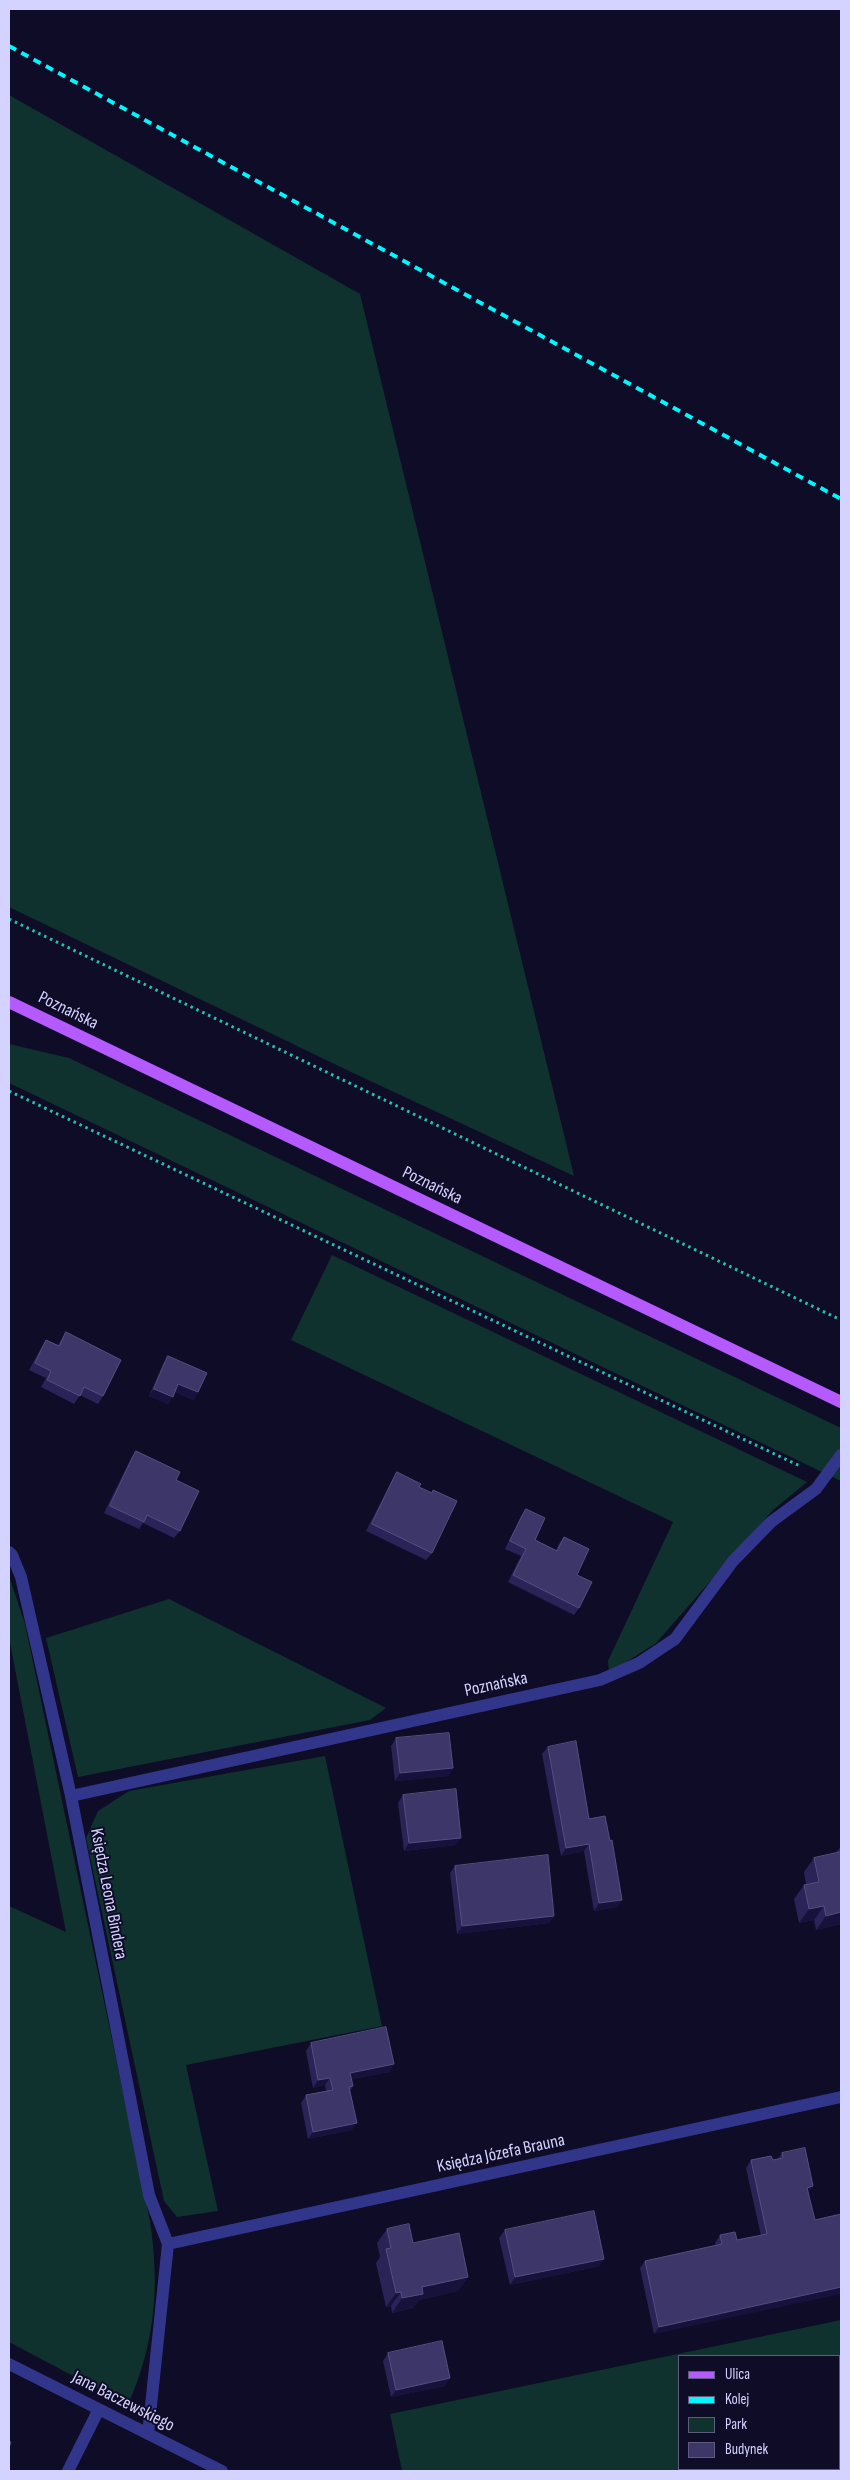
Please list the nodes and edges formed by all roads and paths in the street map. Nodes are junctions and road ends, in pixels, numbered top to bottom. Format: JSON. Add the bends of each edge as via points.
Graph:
{"nodes":[{"id":1,"x":9,"y":919,"type":"edge"},
{"id":2,"x":9,"y":1002,"type":"edge"},
{"id":3,"x":9,"y":1091,"type":"edge"},
{"id":4,"x":841,"y":1320,"type":"edge"},
{"id":5,"x":841,"y":1402,"type":"edge"},
{"id":6,"x":841,"y":1455,"type":"edge"},
{"id":7,"x":826,"y":1478,"type":"junction"},
{"id":8,"x":9,"y":1552,"type":"edge"},
{"id":9,"x":71,"y":1796,"type":"junction"},
{"id":10,"x":841,"y":2097,"type":"edge"},
{"id":11,"x":168,"y":2244,"type":"junction"},
{"id":12,"x":9,"y":2364,"type":"edge"},
{"id":13,"x":99,"y":2409,"type":"junction"},
{"id":14,"x":148,"y":2434,"type":"junction"},
{"id":15,"x":68,"y":2471,"type":"edge"},
{"id":16,"x":222,"y":2471,"type":"edge"}],
"edges":[{"from":1,"to":4,"type":"path"},
{"from":2,"to":5,"type":"main road","name":"Poznańska"},
{"from":3,"to":7,"type":"path"},
{"from":6,"to":7,"type":"street","name":"Poznańska"},
{"from":7,"to":9,"type":"street","name":"Poznańska","via":[[772,1522],[734,1561],[675,1639],[638,1663],[600,1680]]},
{"from":8,"to":9,"type":"street","name":"Księdza Leona Bindera","via":[[21,1577]]},
{"from":9,"to":11,"type":"street","name":"Księdza Leona Bindera","via":[[149,2195]]},
{"from":10,"to":11,"type":"street","name":"Księdza Józefa Brauna"},
{"from":11,"to":14,"type":"street"},
{"from":12,"to":13,"type":"street","name":"Jana Baczewskiego"},
{"from":13,"to":14,"type":"street","name":"Jana Baczewskiego"},
{"from":13,"to":15,"type":"street"},
{"from":14,"to":16,"type":"street","name":"Jana Baczewskiego"}]}
